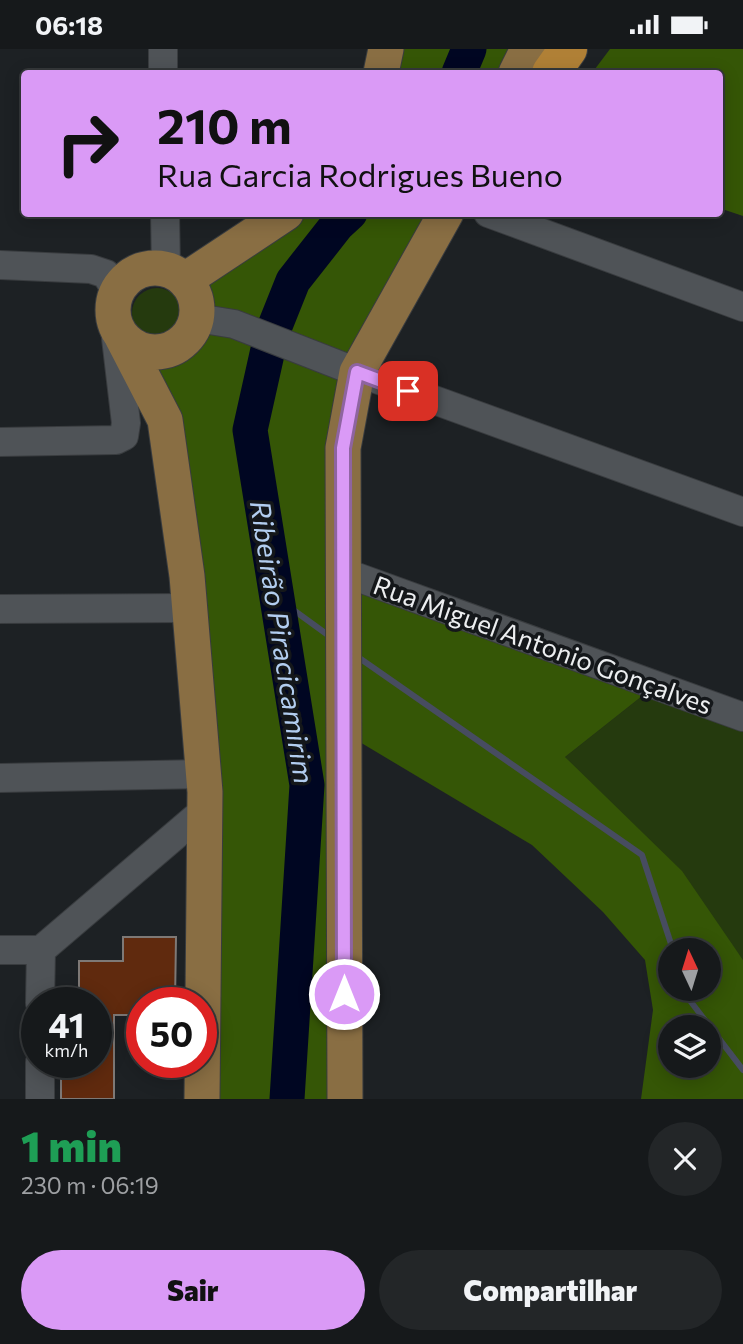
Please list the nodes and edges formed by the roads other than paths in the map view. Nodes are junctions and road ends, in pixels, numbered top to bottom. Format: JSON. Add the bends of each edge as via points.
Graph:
{"nodes":[{"id":1,"x":163,"y":49,"type":"edge"},
{"id":2,"x":386,"y":49,"type":"edge"},
{"id":3,"x":528,"y":49,"type":"edge"},
{"id":4,"x":568,"y":49,"type":"edge"},
{"id":5,"x":163,"y":70,"type":"edge"},
{"id":6,"x":382,"y":70,"type":"edge"},
{"id":7,"x":518,"y":70,"type":"edge"},
{"id":8,"x":553,"y":70,"type":"edge"},
{"id":9,"x":166,"y":217,"type":"edge"},
{"id":10,"x":279,"y":217,"type":"edge"},
{"id":11,"x":444,"y":217,"type":"edge"},
{"id":12,"x":499,"y":217,"type":"edge"},
{"id":13,"x":0,"y":265,"type":"edge"},
{"id":14,"x":176,"y":274,"type":"junction"},
{"id":15,"x":743,"y":307,"type":"edge"},
{"id":16,"x":117,"y":317,"type":"junction"},
{"id":17,"x":197,"y":318,"type":"junction"},
{"id":18,"x":357,"y":372,"type":"junction"},
{"id":19,"x":0,"y":442,"type":"edge"},
{"id":20,"x":743,"y":512,"type":"edge"},
{"id":21,"x":344,"y":572,"type":"junction"},
{"id":22,"x":190,"y":608,"type":"junction"},
{"id":23,"x":0,"y":609,"type":"edge"},
{"id":24,"x":743,"y":717,"type":"edge"},
{"id":25,"x":204,"y":773,"type":"junction"},
{"id":26,"x":0,"y":778,"type":"edge"},
{"id":27,"x":205,"y":809,"type":"junction"},
{"id":28,"x":0,"y":950,"type":"edge"},
{"id":29,"x":41,"y":950,"type":"junction"},
{"id":30,"x":40,"y":987,"type":"edge"},
{"id":31,"x":40,"y":1078,"type":"edge"},
{"id":32,"x":40,"y":1099,"type":"edge"},
{"id":33,"x":202,"y":1099,"type":"edge"},
{"id":34,"x":345,"y":1099,"type":"edge"}],
"edges":[{"from":1,"to":5,"type":"street"},
{"from":2,"to":6,"type":"main road"},
{"from":3,"to":7,"type":"main road"},
{"from":4,"to":8,"type":"highway"},
{"from":9,"to":14,"type":"street"},
{"from":10,"to":14,"type":"main road"},
{"from":11,"to":18,"type":"main road"},
{"from":12,"to":15,"type":"street"},
{"from":13,"to":16,"type":"street","via":[[91,269],[106,274]]},
{"from":14,"to":16,"type":"main road","via":[[142,270],[132,275]]},
{"from":14,"to":17,"type":"main road","via":[[198,304]]},
{"from":16,"to":17,"type":"main road","via":[[145,352],[172,349],[193,331]]},
{"from":16,"to":19,"type":"street","via":[[124,436],[116,440]]},
{"from":16,"to":22,"type":"main road","via":[[164,420]]},
{"from":17,"to":18,"type":"street","via":[[234,324]]},
{"from":18,"to":20,"type":"street"},
{"from":18,"to":21,"type":"main road","via":[[343,448]]},
{"from":21,"to":24,"type":"street","name":"Rua Miguel Antonio Gonçalves"},
{"from":21,"to":34,"type":"main road"},
{"from":22,"to":23,"type":"street"},
{"from":22,"to":25,"type":"main road"},
{"from":25,"to":26,"type":"street"},
{"from":25,"to":27,"type":"main road"},
{"from":27,"to":29,"type":"street"},
{"from":27,"to":33,"type":"main road"},
{"from":28,"to":29,"type":"street"},
{"from":29,"to":30,"type":"street"},
{"from":31,"to":32,"type":"street"}]}
